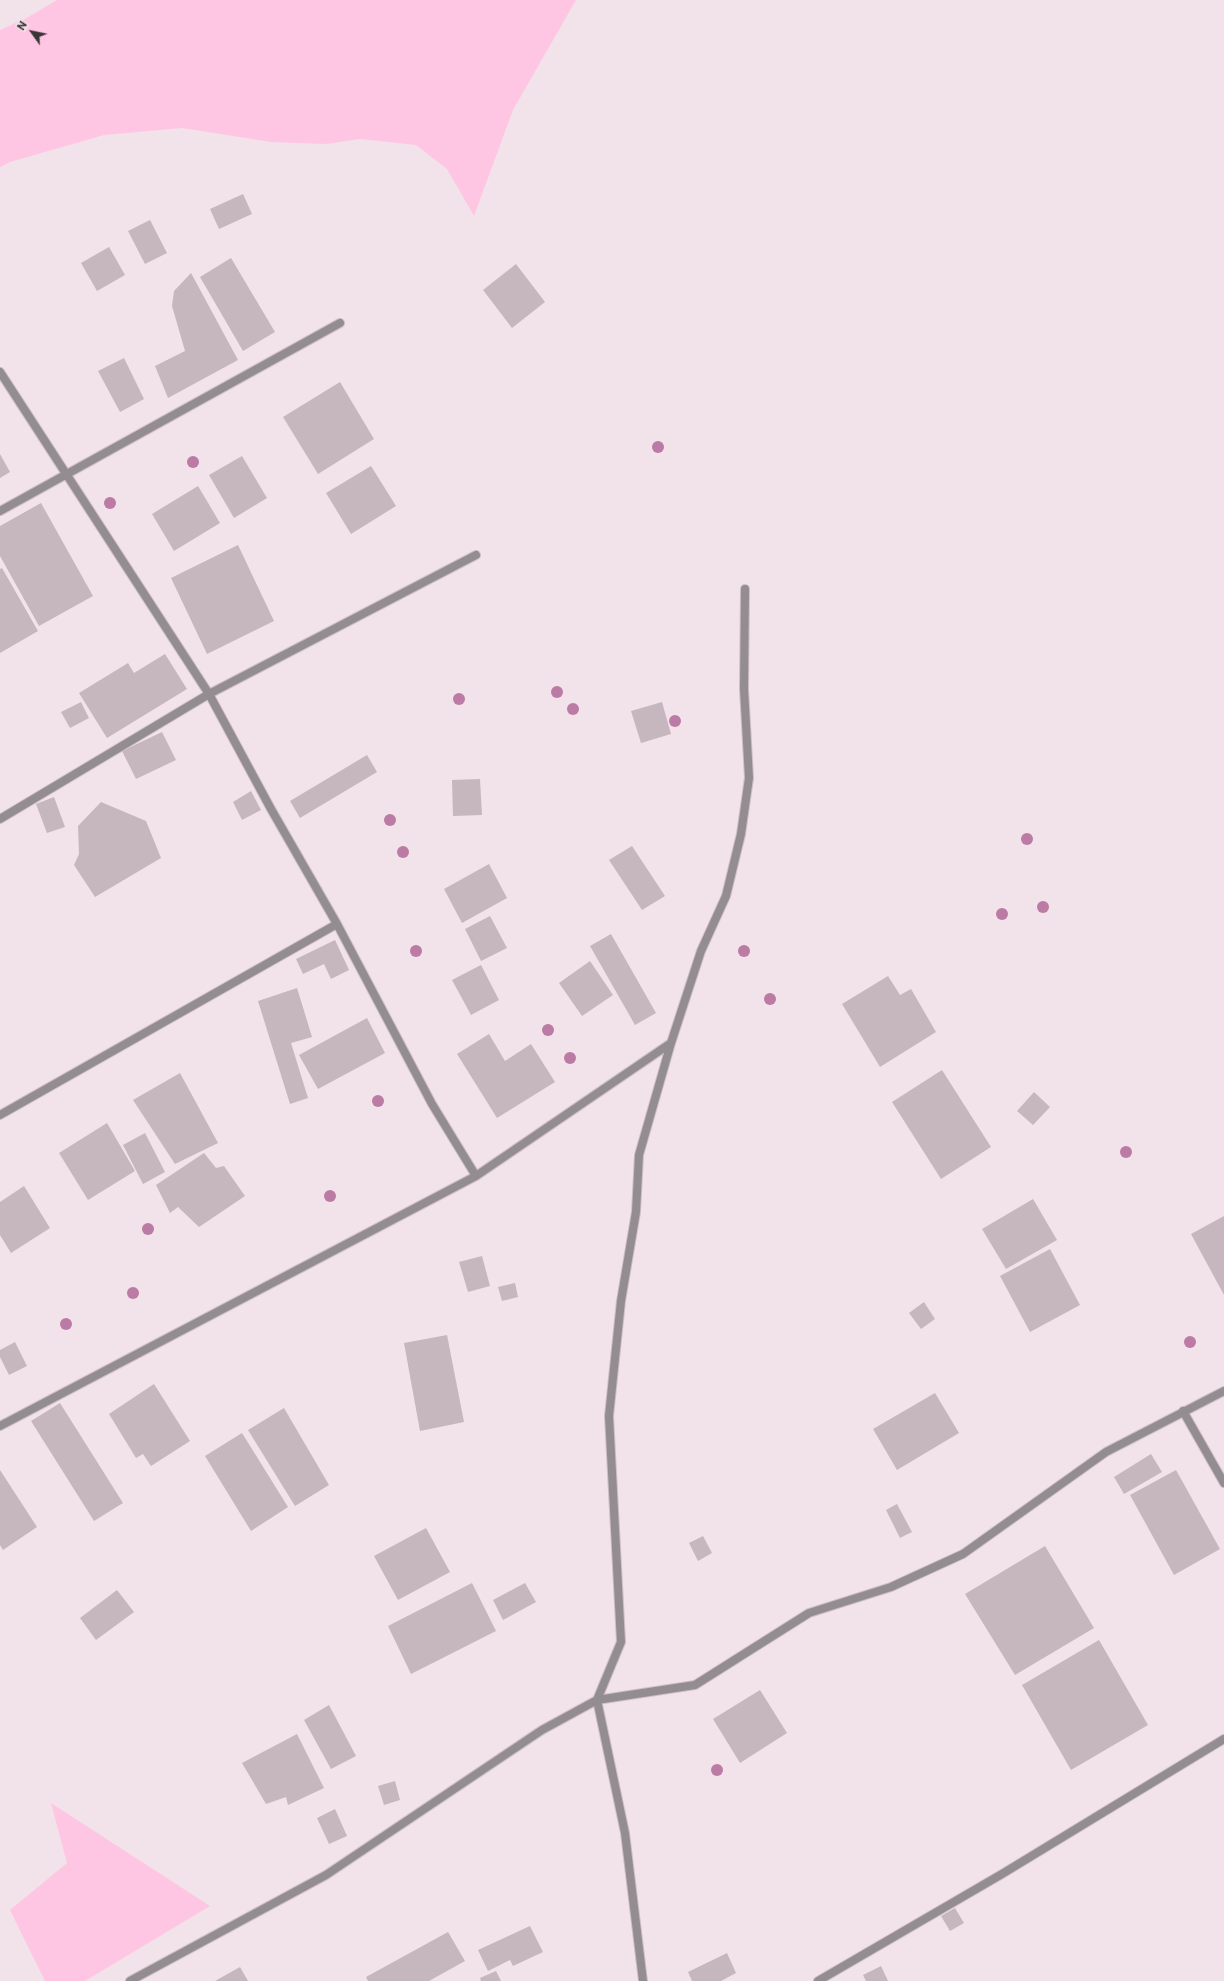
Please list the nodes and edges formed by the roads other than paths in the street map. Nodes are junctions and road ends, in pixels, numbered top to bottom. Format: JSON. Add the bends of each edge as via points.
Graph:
{"nodes":[{"id":1,"x":340,"y":323,"type":"dead end"},
{"id":2,"x":0,"y":372,"type":"edge"},
{"id":3,"x":67,"y":475,"type":"junction"},
{"id":4,"x":0,"y":511,"type":"edge"},
{"id":5,"x":476,"y":555,"type":"dead end"},
{"id":6,"x":745,"y":589,"type":"dead end"},
{"id":7,"x":209,"y":694,"type":"junction"},
{"id":8,"x":0,"y":819,"type":"edge"},
{"id":9,"x":337,"y":924,"type":"junction"},
{"id":10,"x":671,"y":1043,"type":"junction"},
{"id":11,"x":0,"y":1115,"type":"edge"},
{"id":12,"x":476,"y":1176,"type":"junction"},
{"id":13,"x":1224,"y":1391,"type":"edge"},
{"id":14,"x":1183,"y":1411,"type":"junction"},
{"id":15,"x":0,"y":1426,"type":"edge"},
{"id":16,"x":1224,"y":1482,"type":"edge"},
{"id":17,"x":597,"y":1700,"type":"junction"},
{"id":18,"x":1224,"y":1739,"type":"edge"},
{"id":19,"x":130,"y":1981,"type":"edge"},
{"id":20,"x":643,"y":1981,"type":"edge"},
{"id":21,"x":818,"y":1981,"type":"edge"}],
"edges":[{"from":1,"to":3,"type":"street"},
{"from":2,"to":3,"type":"street"},
{"from":3,"to":4,"type":"street"},
{"from":3,"to":7,"type":"street"},
{"from":5,"to":7,"type":"street"},
{"from":6,"to":10,"type":"street","via":[[744,689],[749,778],[740,834],[726,896],[701,951]]},
{"from":7,"to":8,"type":"street"},
{"from":7,"to":9,"type":"street"},
{"from":9,"to":11,"type":"street"},
{"from":9,"to":12,"type":"street","via":[[432,1104]]},
{"from":10,"to":12,"type":"street"},
{"from":10,"to":17,"type":"street","via":[[639,1155],[636,1212],[621,1309],[609,1416],[621,1642]]},
{"from":12,"to":15,"type":"street"},
{"from":13,"to":14,"type":"street"},
{"from":14,"to":16,"type":"street"},
{"from":14,"to":17,"type":"street","via":[[1106,1452],[963,1554],[891,1587],[809,1613],[695,1685]]},
{"from":17,"to":19,"type":"street","via":[[542,1730],[326,1875]]},
{"from":17,"to":20,"type":"street","via":[[625,1834]]},
{"from":18,"to":21,"type":"street","via":[[1002,1874]]}]}
